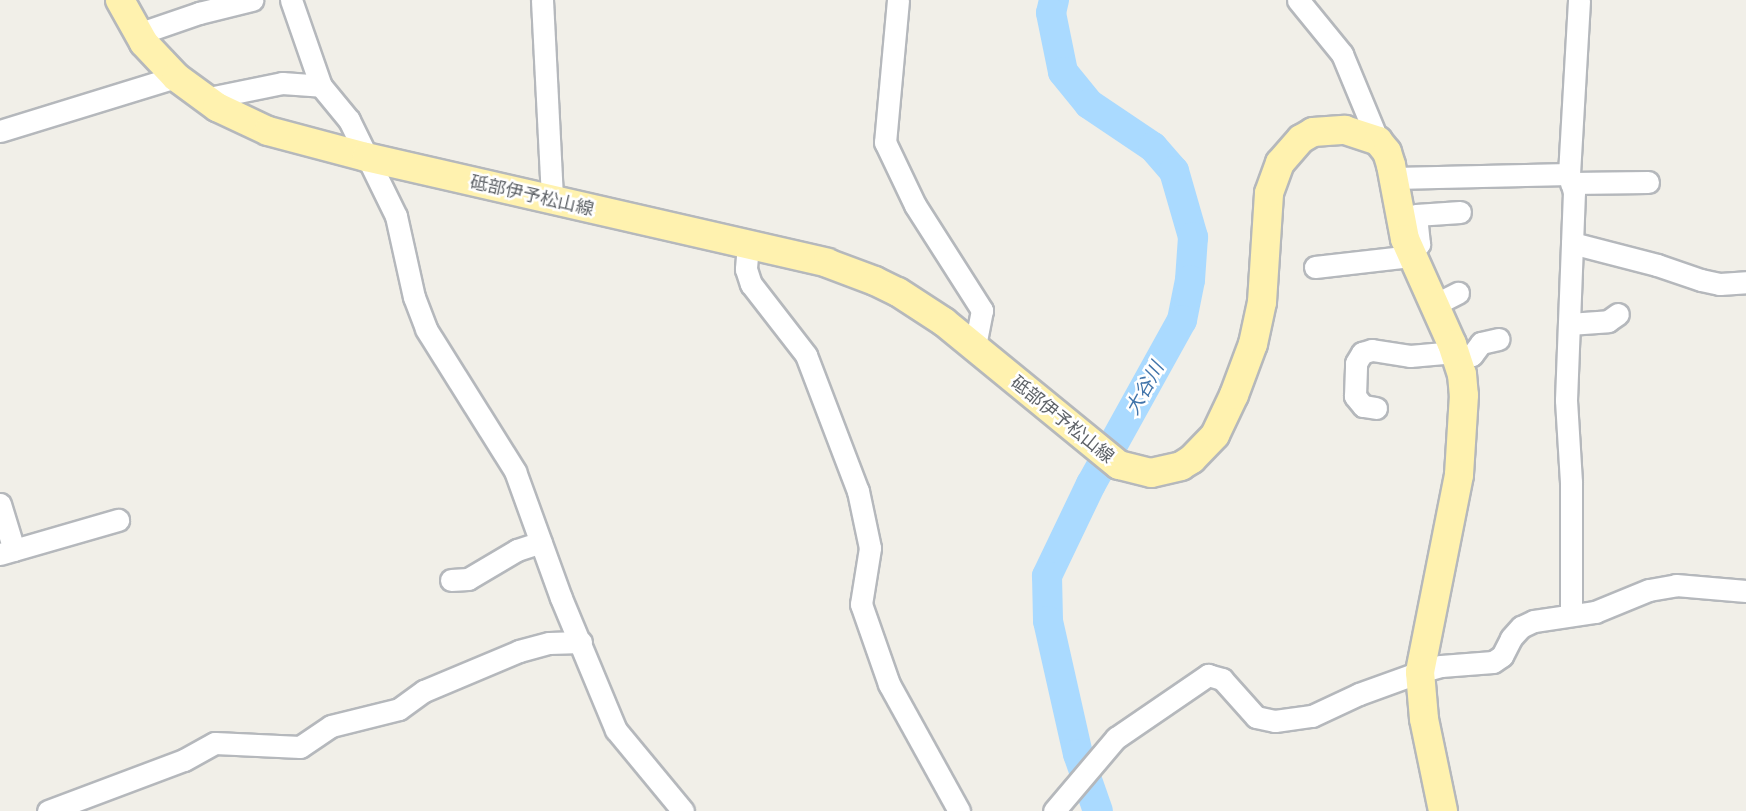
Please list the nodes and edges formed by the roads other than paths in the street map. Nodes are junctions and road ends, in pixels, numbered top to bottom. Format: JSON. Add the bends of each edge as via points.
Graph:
{"nodes":[{"id":1,"x":120,"y":0,"type":"edge"},
{"id":2,"x":252,"y":0,"type":"edge"},
{"id":3,"x":291,"y":0,"type":"edge"},
{"id":4,"x":542,"y":0,"type":"edge"},
{"id":5,"x":898,"y":0,"type":"edge"},
{"id":6,"x":1298,"y":0,"type":"edge"},
{"id":7,"x":1580,"y":0,"type":"edge"},
{"id":8,"x":138,"y":34,"type":"junction"},
{"id":9,"x":176,"y":77,"type":"junction"},
{"id":10,"x":321,"y":86,"type":"junction"},
{"id":11,"x":204,"y":99,"type":"junction"},
{"id":12,"x":0,"y":131,"type":"edge"},
{"id":13,"x":1378,"y":141,"type":"junction"},
{"id":14,"x":366,"y":157,"type":"junction"},
{"id":15,"x":1394,"y":178,"type":"junction"},
{"id":16,"x":1570,"y":178,"type":"junction"},
{"id":17,"x":1648,"y":182,"type":"dead end"},
{"id":18,"x":552,"y":199,"type":"junction"},
{"id":19,"x":1460,"y":212,"type":"dead end"},
{"id":20,"x":1572,"y":243,"type":"junction"},
{"id":21,"x":748,"y":245,"type":"junction"},
{"id":22,"x":1411,"y":252,"type":"junction"},
{"id":23,"x":1315,"y":267,"type":"dead end"},
{"id":24,"x":1746,"y":282,"type":"edge"},
{"id":25,"x":1618,"y":314,"type":"dead end"},
{"id":26,"x":1569,"y":324,"type":"junction"},
{"id":27,"x":1499,"y":340,"type":"dead end"},
{"id":28,"x":975,"y":347,"type":"junction"},
{"id":29,"x":1456,"y":356,"type":"junction"},
{"id":30,"x":1376,"y":408,"type":"dead end"},
{"id":31,"x":0,"y":504,"type":"edge"},
{"id":32,"x":118,"y":520,"type":"dead end"},
{"id":33,"x":541,"y":542,"type":"junction"},
{"id":34,"x":7,"y":552,"type":"edge"},
{"id":35,"x":451,"y":580,"type":"dead end"},
{"id":36,"x":1746,"y":590,"type":"edge"},
{"id":37,"x":1571,"y":615,"type":"junction"},
{"id":38,"x":581,"y":642,"type":"junction"},
{"id":39,"x":1420,"y":672,"type":"junction"},
{"id":40,"x":48,"y":811,"type":"edge"},
{"id":41,"x":683,"y":811,"type":"edge"},
{"id":42,"x":958,"y":811,"type":"edge"},
{"id":43,"x":1054,"y":811,"type":"edge"},
{"id":44,"x":1443,"y":811,"type":"edge"}],
"edges":[{"from":1,"to":8,"type":"main road","name":"砥部伊予松山線"},
{"from":2,"to":8,"type":"street"},
{"from":3,"to":10,"type":"street"},
{"from":4,"to":18,"type":"street"},
{"from":5,"to":28,"type":"street","via":[[885,142],[915,205],[982,310]]},
{"from":6,"to":13,"type":"street","via":[[1342,54]]},
{"from":7,"to":16,"type":"street"},
{"from":8,"to":9,"type":"main road","name":"砥部伊予松山線"},
{"from":9,"to":11,"type":"main road","name":"砥部伊予松山線"},
{"from":9,"to":12,"type":"street"},
{"from":10,"to":11,"type":"street","via":[[282,83]]},
{"from":10,"to":14,"type":"street","via":[[349,120]]},
{"from":11,"to":14,"type":"main road","name":"砥部伊予松山線","via":[[268,131]]},
{"from":13,"to":15,"type":"main road","via":[[1387,152]]},
{"from":13,"to":28,"type":"main road","name":"砥部伊予松山線","via":[[1345,130],[1314,132],[1301,139],[1280,163],[1269,194],[1266,267],[1253,344],[1215,435],[1181,466],[1151,472],[1119,465]]},
{"from":14,"to":18,"type":"main road","name":"砥部伊予松山線"},
{"from":14,"to":33,"type":"street","via":[[396,216],[426,329],[514,471]]},
{"from":15,"to":16,"type":"street"},
{"from":15,"to":22,"type":"main road"},
{"from":16,"to":17,"type":"street"},
{"from":16,"to":20,"type":"street","via":[[1574,192]]},
{"from":18,"to":21,"type":"main road","name":"砥部伊予松山線"},
{"from":19,"to":22,"type":"street","via":[[1416,215],[1419,244]]},
{"from":20,"to":24,"type":"street","via":[[1701,280]]},
{"from":20,"to":26,"type":"street"},
{"from":21,"to":28,"type":"main road","name":"砥部伊予松山線","via":[[827,263],[875,281],[918,305]]},
{"from":21,"to":42,"type":"street","via":[[746,269],[751,284],[806,355],[858,491],[870,548],[861,604],[889,684]]},
{"from":22,"to":23,"type":"street"},
{"from":22,"to":29,"type":"main road","via":[[1446,299]]},
{"from":25,"to":26,"type":"street","via":[[1608,321]]},
{"from":26,"to":37,"type":"street","via":[[1566,400]]},
{"from":27,"to":29,"type":"street","via":[[1480,343],[1472,355]]},
{"from":29,"to":30,"type":"street","via":[[1362,353],[1356,363],[1355,396],[1363,406]]},
{"from":29,"to":39,"type":"main road","via":[[1464,395],[1459,475]]},
{"from":31,"to":34,"type":"street"},
{"from":32,"to":34,"type":"street"},
{"from":33,"to":35,"type":"street","via":[[517,550],[468,579]]},
{"from":33,"to":38,"type":"street"},
{"from":36,"to":37,"type":"street","via":[[1676,585],[1649,590],[1595,612]]},
{"from":37,"to":39,"type":"street","via":[[1521,627],[1493,662]]},
{"from":38,"to":40,"type":"street","via":[[549,643],[519,651],[424,691],[399,709],[331,726],[300,747],[215,743],[184,760]]},
{"from":38,"to":41,"type":"street","via":[[616,730]]},
{"from":39,"to":43,"type":"street","via":[[1312,716],[1275,721],[1256,717],[1222,679],[1208,676],[1116,738]]},
{"from":39,"to":44,"type":"main road","via":[[1424,719]]}]}
